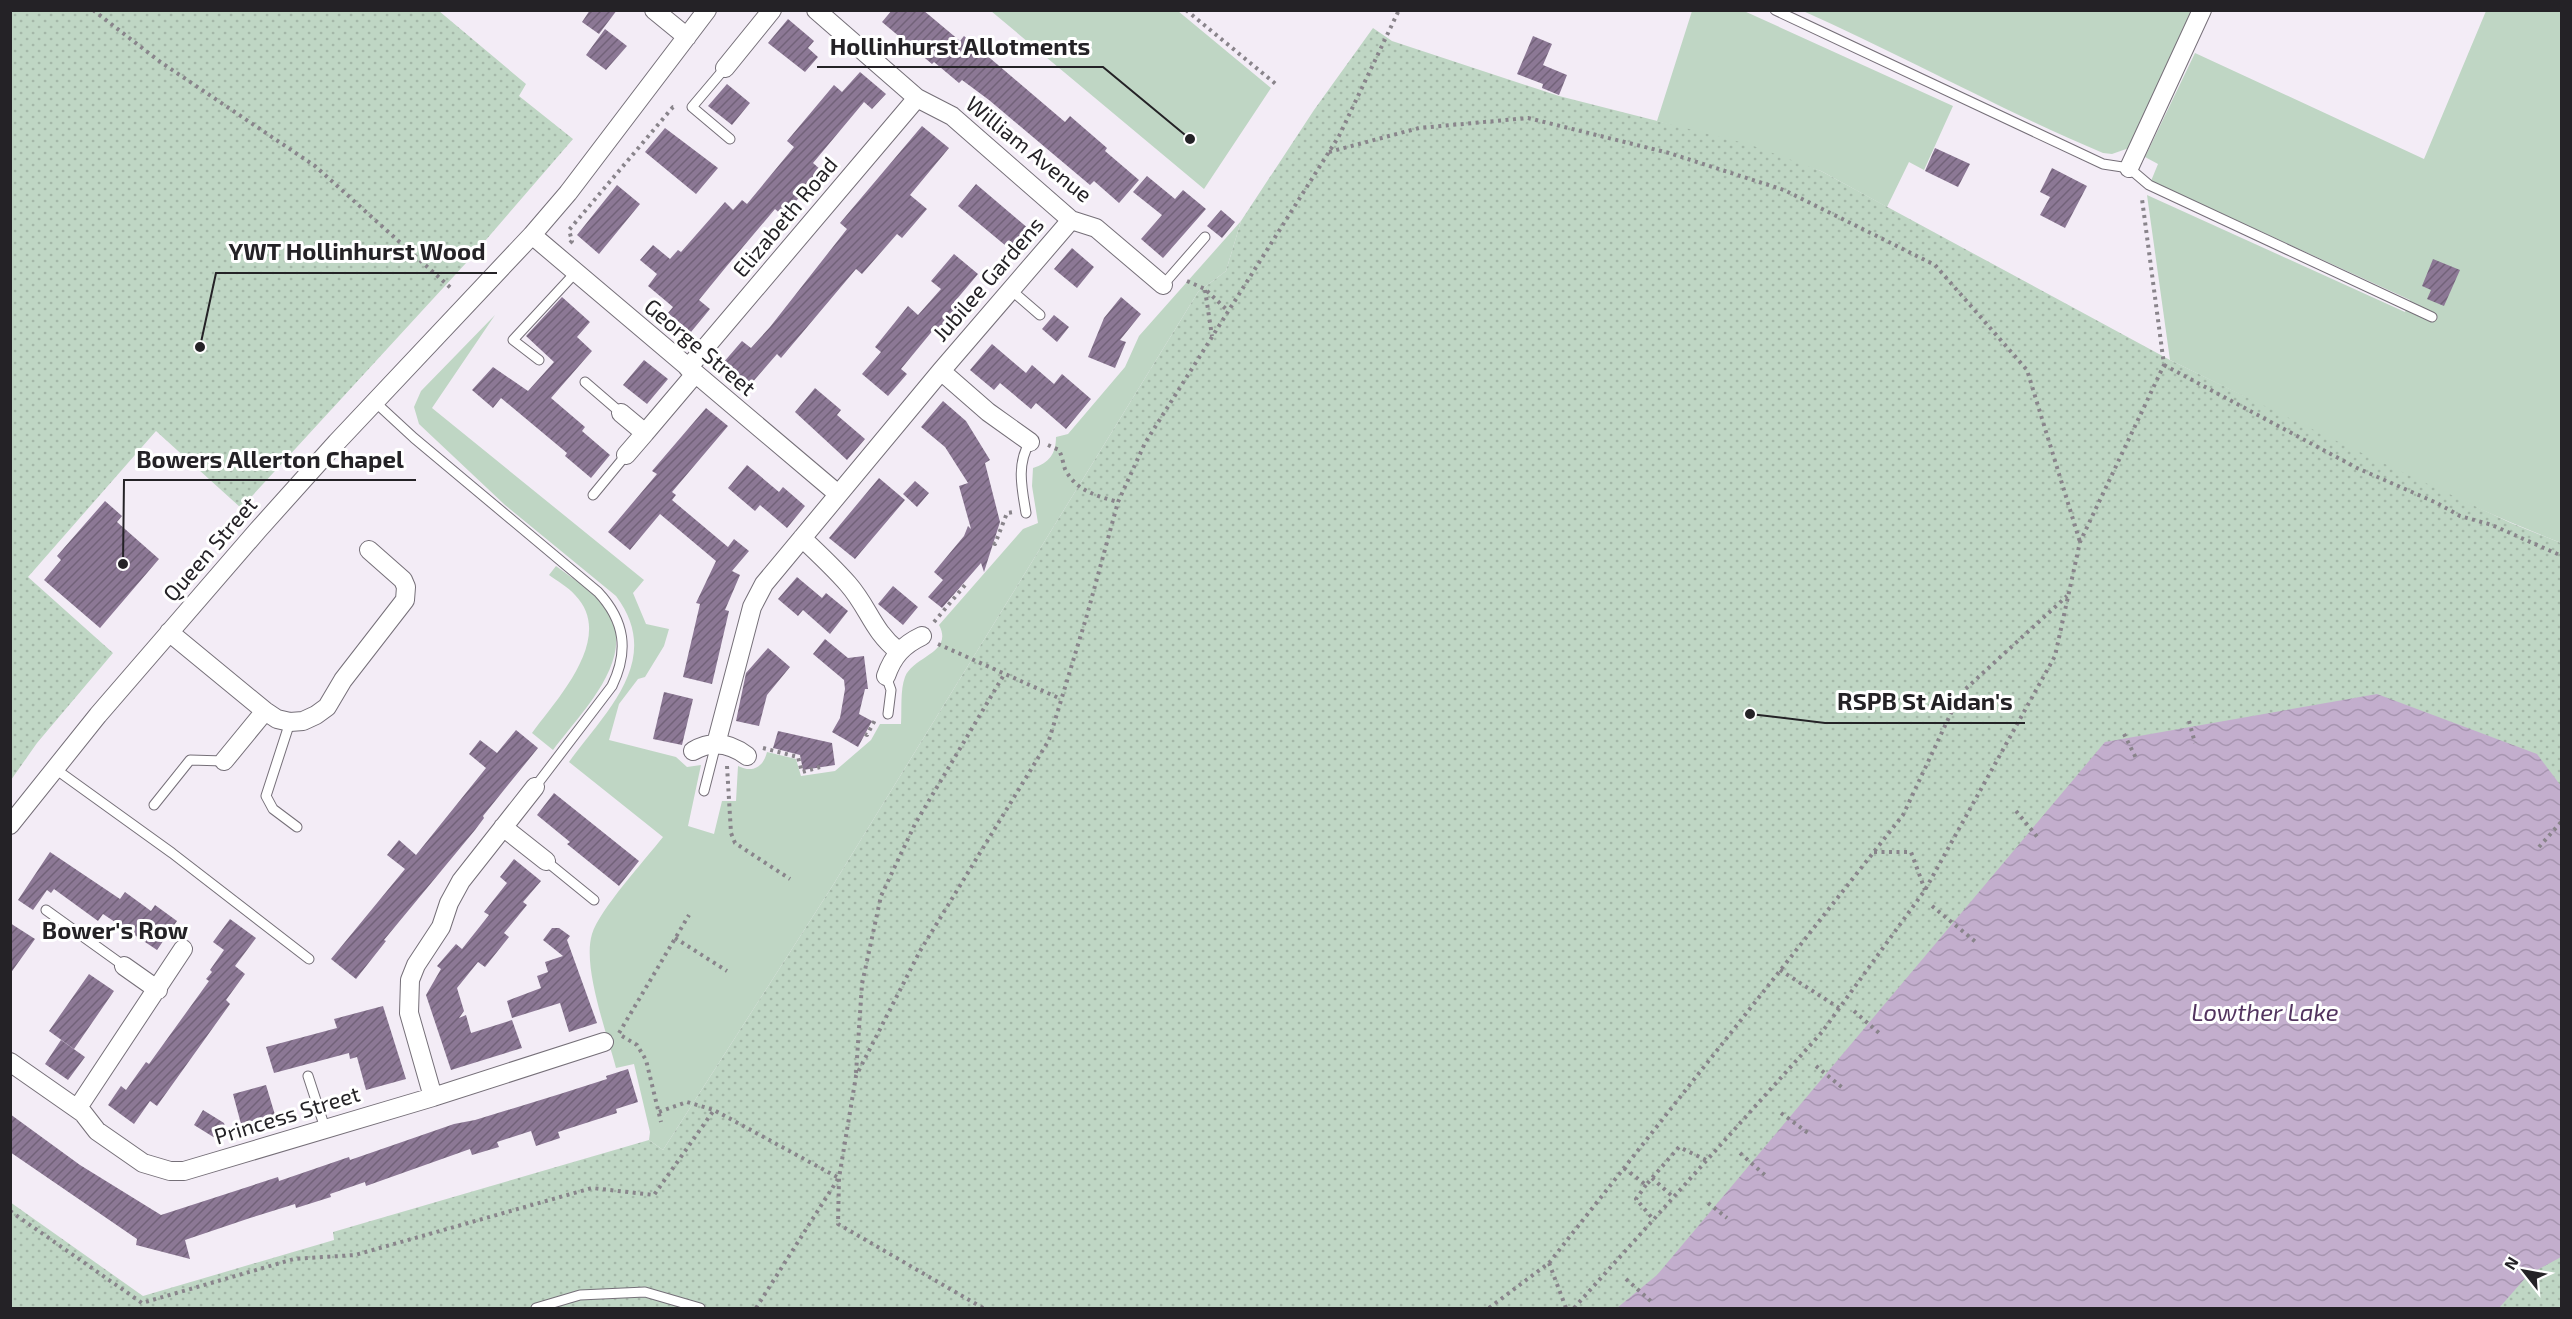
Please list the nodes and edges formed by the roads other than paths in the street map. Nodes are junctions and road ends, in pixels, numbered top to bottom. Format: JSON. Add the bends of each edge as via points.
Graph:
{"nodes":[{"id":1,"x":654,"y":10,"type":"edge"},
{"id":2,"x":707,"y":10,"type":"edge"},
{"id":3,"x":772,"y":10,"type":"edge"},
{"id":4,"x":816,"y":10,"type":"edge"},
{"id":5,"x":1775,"y":10,"type":"edge"},
{"id":6,"x":2202,"y":10,"type":"edge"},
{"id":7,"x":687,"y":37,"type":"junction"},
{"id":8,"x":725,"y":68,"type":"joint"},
{"id":9,"x":917,"y":98,"type":"junction"},
{"id":10,"x":730,"y":139,"type":"dead end"},
{"id":11,"x":2129,"y":168,"type":"junction"},
{"id":12,"x":1071,"y":219,"type":"junction"},
{"id":13,"x":532,"y":235,"type":"junction"},
{"id":14,"x":1205,"y":237,"type":"dead end"},
{"id":15,"x":576,"y":272,"type":"junction"},
{"id":16,"x":1163,"y":285,"type":"joint"},
{"id":17,"x":1011,"y":290,"type":"junction"},
{"id":18,"x":1040,"y":315,"type":"dead end"},
{"id":19,"x":2432,"y":317,"type":"dead end"},
{"id":20,"x":539,"y":360,"type":"dead end"},
{"id":21,"x":692,"y":371,"type":"junction"},
{"id":22,"x":941,"y":371,"type":"junction"},
{"id":23,"x":585,"y":382,"type":"dead end"},
{"id":24,"x":375,"y":402,"type":"junction"},
{"id":25,"x":621,"y":413,"type":"joint"},
{"id":26,"x":645,"y":433,"type":"junction"},
{"id":27,"x":1030,"y":442,"type":"joint"},
{"id":28,"x":626,"y":455,"type":"joint"},
{"id":29,"x":838,"y":494,"type":"junction"},
{"id":30,"x":593,"y":495,"type":"dead end"},
{"id":31,"x":1026,"y":511,"type":"road end"},
{"id":32,"x":802,"y":538,"type":"junction"},
{"id":33,"x":369,"y":550,"type":"dead end"},
{"id":34,"x":169,"y":632,"type":"junction"},
{"id":35,"x":922,"y":636,"type":"road end"},
{"id":36,"x":898,"y":651,"type":"junction"},
{"id":37,"x":886,"y":676,"type":"joint"},
{"id":38,"x":265,"y":711,"type":"junction"},
{"id":39,"x":888,"y":714,"type":"dead end"},
{"id":40,"x":290,"y":722,"type":"junction"},
{"id":41,"x":731,"y":748,"type":"junction"},
{"id":42,"x":693,"y":751,"type":"dead end"},
{"id":43,"x":224,"y":761,"type":"joint"},
{"id":44,"x":54,"y":768,"type":"junction"},
{"id":45,"x":535,"y":787,"type":"joint"},
{"id":46,"x":704,"y":791,"type":"dead end"},
{"id":47,"x":154,"y":805,"type":"dead end"},
{"id":48,"x":10,"y":825,"type":"edge"},
{"id":49,"x":297,"y":827,"type":"dead end"},
{"id":50,"x":504,"y":827,"type":"junction"},
{"id":51,"x":546,"y":861,"type":"joint"},
{"id":52,"x":594,"y":900,"type":"dead end"},
{"id":53,"x":46,"y":910,"type":"dead end"},
{"id":54,"x":183,"y":949,"type":"dead end"},
{"id":55,"x":309,"y":959,"type":"dead end"},
{"id":56,"x":124,"y":966,"type":"joint"},
{"id":57,"x":158,"y":990,"type":"junction"},
{"id":58,"x":611,"y":1038,"type":"road end"},
{"id":59,"x":10,"y":1062,"type":"edge"},
{"id":60,"x":308,"y":1076,"type":"dead end"},
{"id":61,"x":433,"y":1097,"type":"junction"},
{"id":62,"x":77,"y":1109,"type":"junction"},
{"id":63,"x":324,"y":1128,"type":"junction"},
{"id":64,"x":536,"y":1308,"type":"edge"},
{"id":65,"x":700,"y":1308,"type":"edge"}],
"edges":[{"from":1,"to":7,"type":"street"},
{"from":2,"to":7,"type":"street","name":"Queen Street"},
{"from":3,"to":8,"type":"street"},
{"from":4,"to":9,"type":"street","name":"William Avenue"},
{"from":5,"to":11,"type":"lane","via":[[2103,164]]},
{"from":6,"to":11,"type":"street"},
{"from":7,"to":13,"type":"street","name":"Queen Street"},
{"from":8,"to":10,"type":"lane","via":[[692,107]]},
{"from":9,"to":12,"type":"street","name":"William Avenue","via":[[952,116]]},
{"from":9,"to":21,"type":"street","name":"Elizabeth Road"},
{"from":11,"to":19,"type":"lane","via":[[2149,186]]},
{"from":12,"to":16,"type":"street","name":"William Avenue","via":[[1096,228]]},
{"from":12,"to":17,"type":"street","name":"Jubilee Gardens"},
{"from":13,"to":15,"type":"street","name":"George Street"},
{"from":13,"to":24,"type":"street","name":"Queen Street"},
{"from":14,"to":16,"type":"lane"},
{"from":15,"to":20,"type":"lane","via":[[513,340]]},
{"from":15,"to":21,"type":"street","name":"George Street"},
{"from":17,"to":18,"type":"lane"},
{"from":17,"to":22,"type":"street","name":"Jubilee Gardens"},
{"from":21,"to":26,"type":"street","name":"Elizabeth Road"},
{"from":21,"to":29,"type":"street","name":"George Street"},
{"from":22,"to":27,"type":"street","name":"Jubilee Gardens"},
{"from":22,"to":29,"type":"street","name":"Jubilee Gardens"},
{"from":23,"to":25,"type":"lane"},
{"from":24,"to":34,"type":"street","name":"Queen Street"},
{"from":24,"to":45,"type":"lane","via":[[598,592],[618,620],[623,636],[620,671]]},
{"from":25,"to":26,"type":"street"},
{"from":26,"to":28,"type":"street","name":"Elizabeth Road"},
{"from":27,"to":31,"type":"lane","via":[[1021,465]]},
{"from":28,"to":30,"type":"lane"},
{"from":29,"to":32,"type":"street","name":"Jubilee Gardens"},
{"from":32,"to":36,"type":"street","via":[[849,585],[875,628]]},
{"from":32,"to":41,"type":"street","name":"Jubilee Gardens","via":[[764,584],[752,607]]},
{"from":33,"to":40,"type":"street","via":[[403,580],[405,600],[327,707],[316,716]]},
{"from":34,"to":38,"type":"street"},
{"from":34,"to":44,"type":"street","name":"Queen Street"},
{"from":35,"to":36,"type":"street"},
{"from":36,"to":37,"type":"street"},
{"from":37,"to":39,"type":"lane","via":[[891,690]]},
{"from":38,"to":40,"type":"street"},
{"from":38,"to":43,"type":"street"},
{"from":40,"to":49,"type":"lane","via":[[266,796],[273,809]]},
{"from":41,"to":42,"type":"street"},
{"from":41,"to":46,"type":"lane"},
{"from":43,"to":47,"type":"lane","via":[[190,760]]},
{"from":44,"to":48,"type":"street","name":"Queen Street"},
{"from":44,"to":55,"type":"lane"},
{"from":45,"to":50,"type":"street"},
{"from":50,"to":51,"type":"street"},
{"from":50,"to":61,"type":"street","via":[[461,881],[441,927],[410,980],[409,1012]]},
{"from":51,"to":52,"type":"lane"},
{"from":53,"to":56,"type":"lane"},
{"from":54,"to":57,"type":"street"},
{"from":56,"to":57,"type":"street"},
{"from":57,"to":62,"type":"street"},
{"from":58,"to":61,"type":"street","name":"Princess Street"},
{"from":59,"to":62,"type":"street","name":"Princess Street"},
{"from":60,"to":63,"type":"lane"},
{"from":61,"to":63,"type":"street","name":"Princess Street"},
{"from":62,"to":63,"type":"street","name":"Princess Street","via":[[119,1148],[143,1163],[170,1171],[184,1171]]},
{"from":64,"to":65,"type":"lane","via":[[580,1295],[645,1292]]}]}
